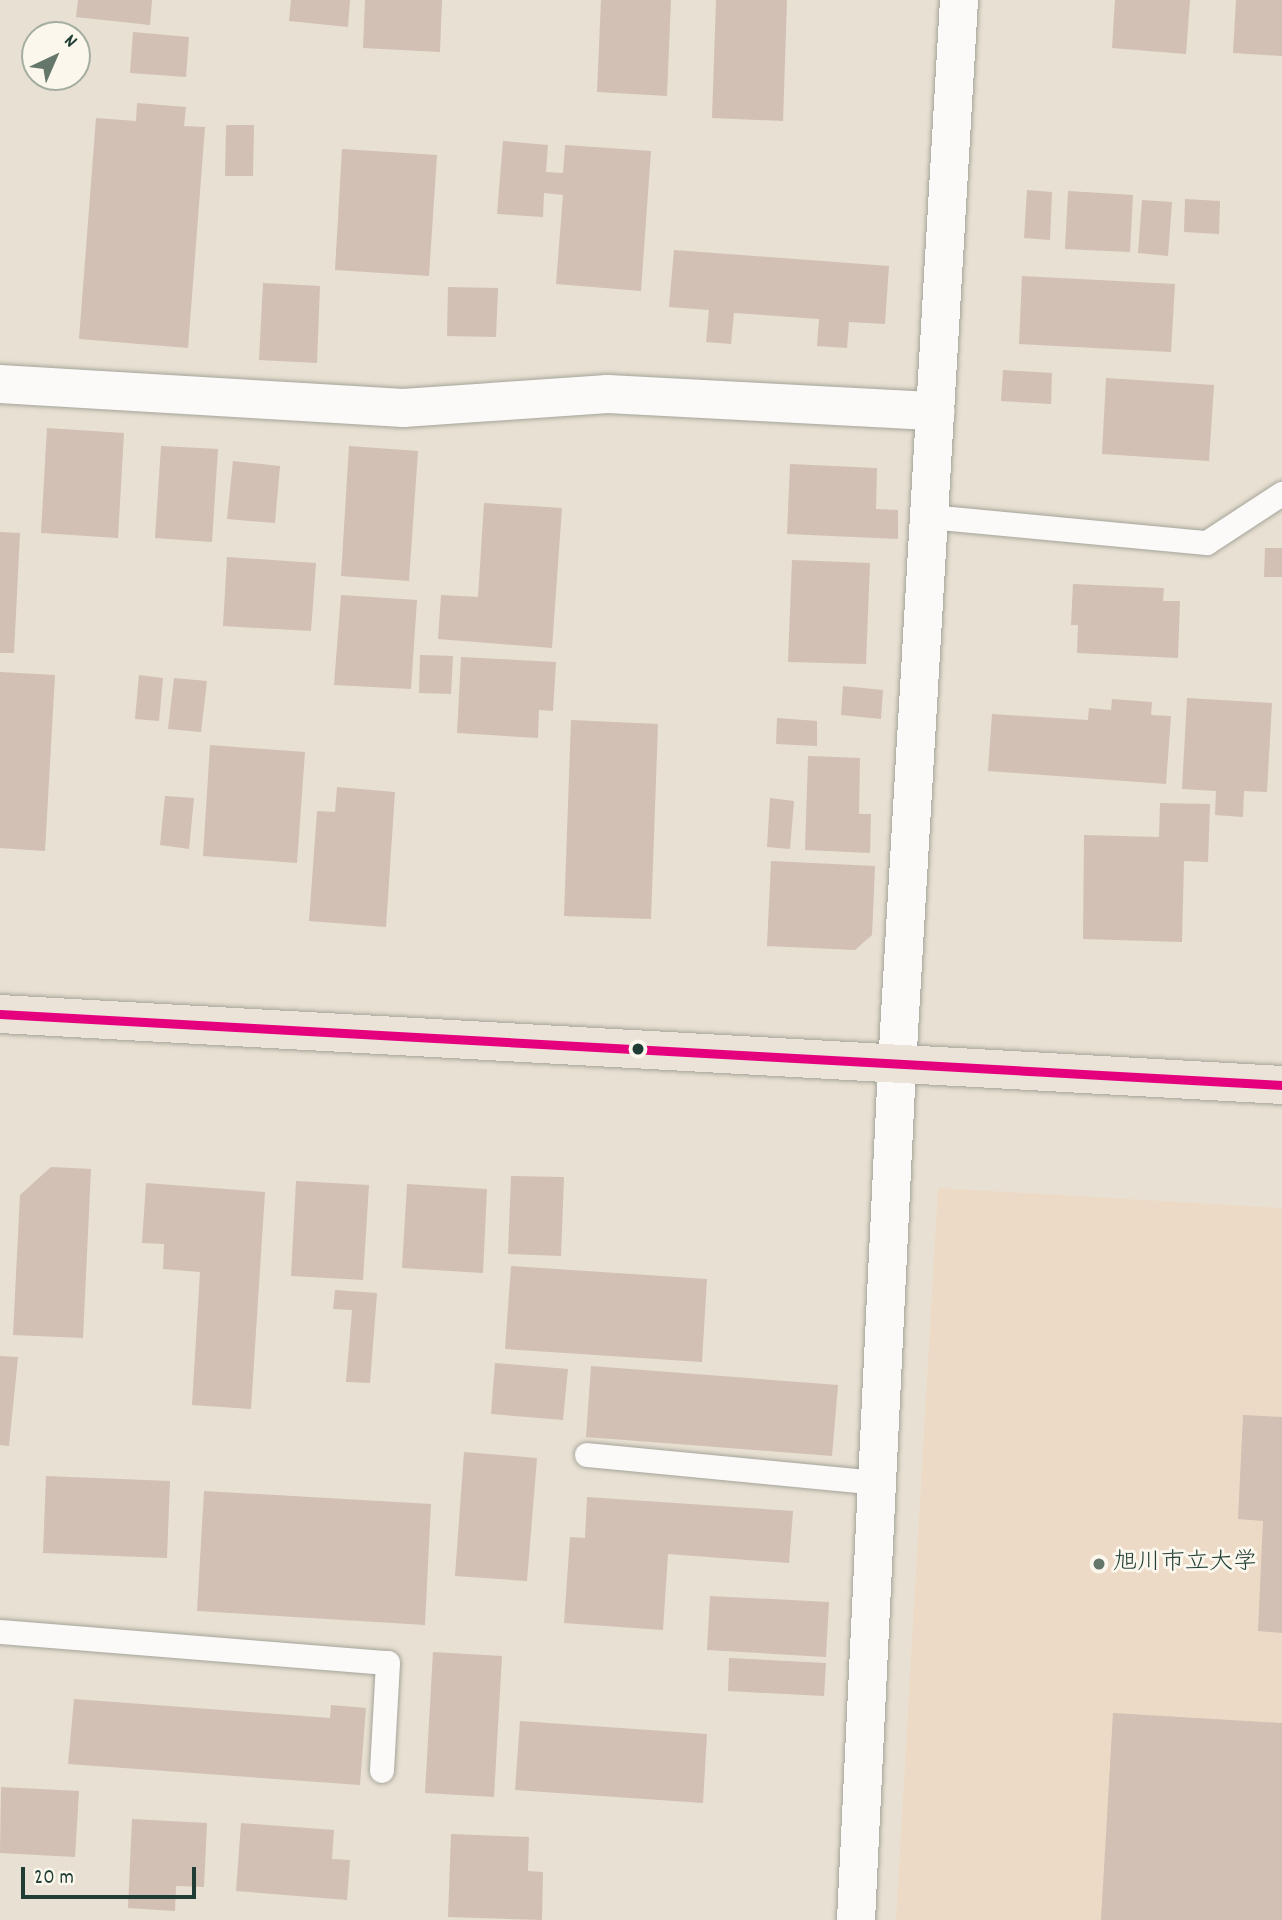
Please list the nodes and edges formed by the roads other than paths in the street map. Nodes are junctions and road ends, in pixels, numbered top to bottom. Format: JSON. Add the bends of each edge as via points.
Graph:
{"nodes":[{"id":1,"x":959,"y":0,"type":"edge"},
{"id":2,"x":0,"y":384,"type":"edge"},
{"id":3,"x":936,"y":411,"type":"junction"},
{"id":4,"x":1282,"y":494,"type":"edge"},
{"id":5,"x":930,"y":517,"type":"junction"},
{"id":6,"x":0,"y":1014,"type":"edge"},
{"id":7,"x":897,"y":1066,"type":"junction"},
{"id":8,"x":1282,"y":1085,"type":"edge"},
{"id":9,"x":587,"y":1455,"type":"dead end"},
{"id":10,"x":878,"y":1483,"type":"junction"},
{"id":11,"x":0,"y":1632,"type":"edge"},
{"id":12,"x":382,"y":1771,"type":"dead end"},
{"id":13,"x":856,"y":1920,"type":"edge"}],
"edges":[{"from":1,"to":3,"type":"street"},
{"from":2,"to":3,"type":"street","via":[[403,408],[608,394]]},
{"from":3,"to":5,"type":"street"},
{"from":4,"to":5,"type":"lane","via":[[1207,543]]},
{"from":5,"to":7,"type":"street"},
{"from":6,"to":7,"type":"highway"},
{"from":7,"to":8,"type":"highway"},
{"from":7,"to":10,"type":"street"},
{"from":9,"to":10,"type":"lane"},
{"from":10,"to":13,"type":"street"},
{"from":11,"to":12,"type":"lane","via":[[388,1663]]}]}
